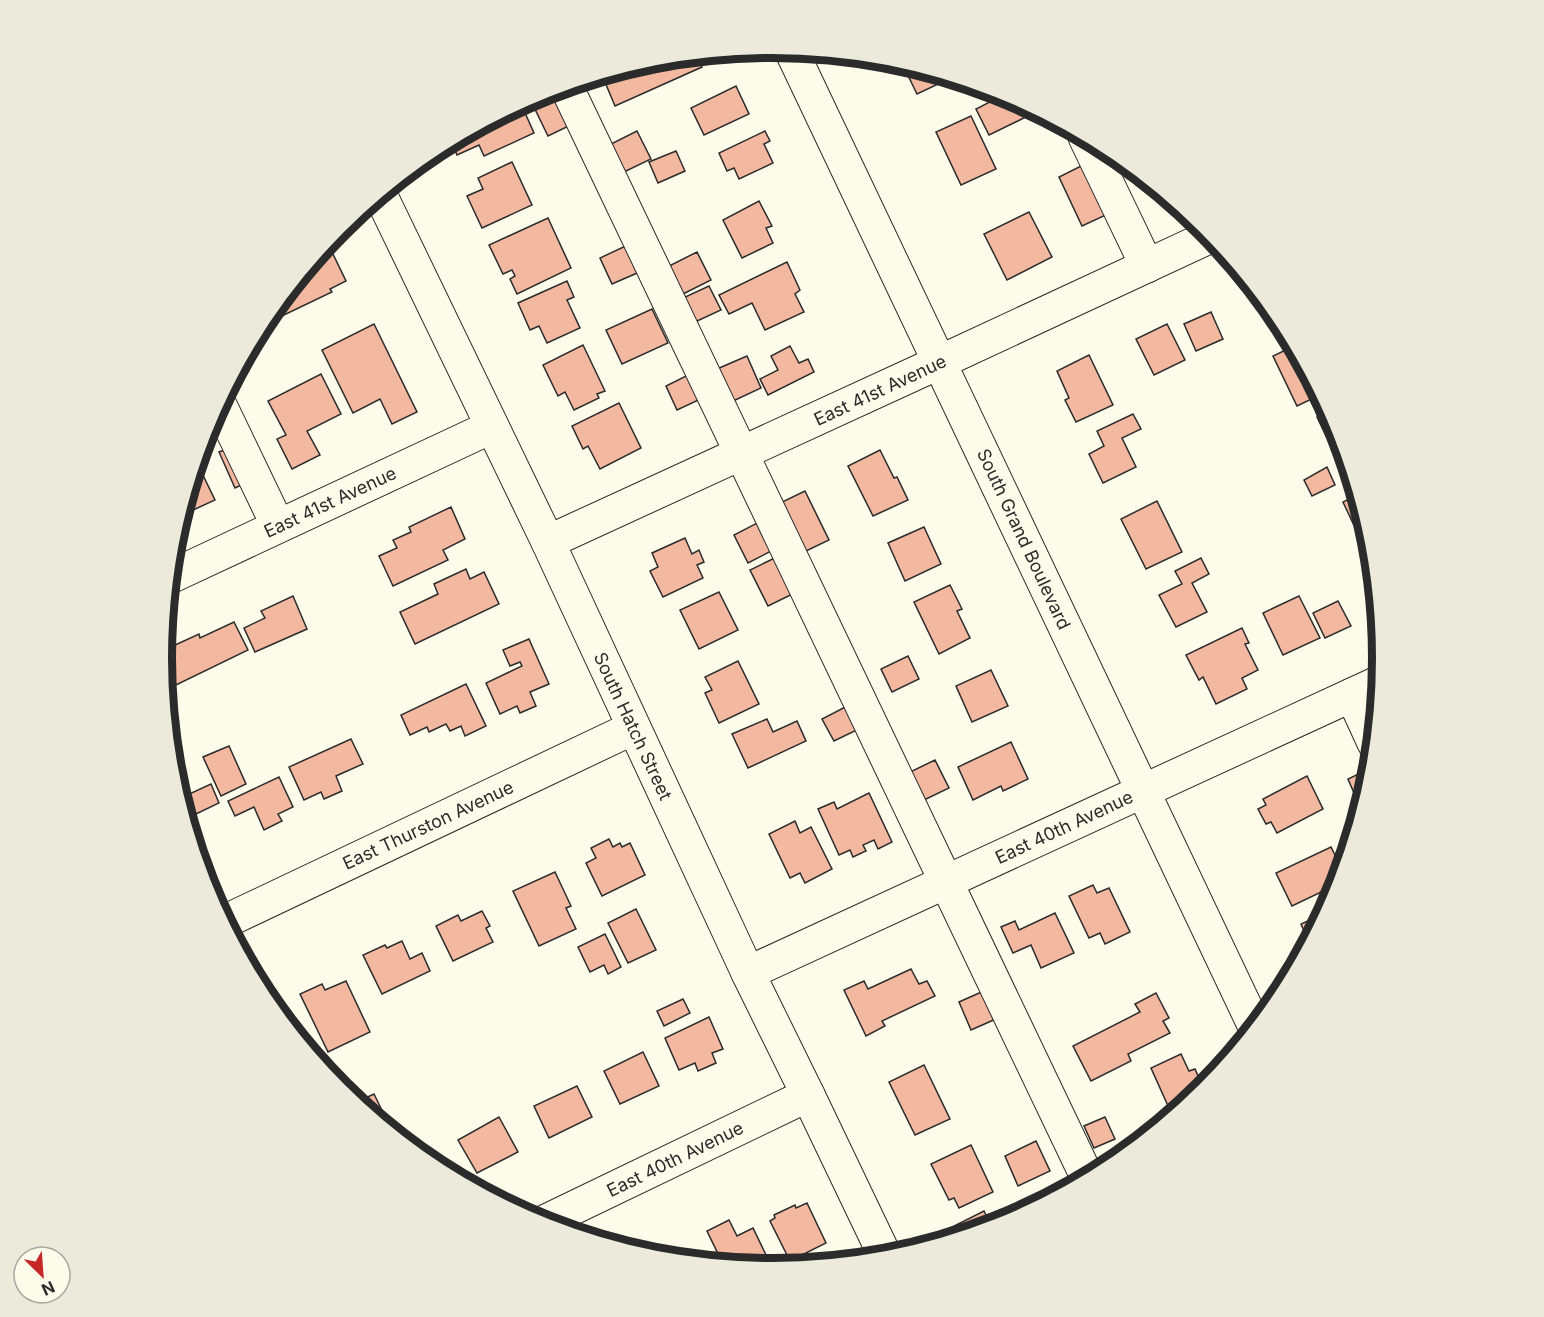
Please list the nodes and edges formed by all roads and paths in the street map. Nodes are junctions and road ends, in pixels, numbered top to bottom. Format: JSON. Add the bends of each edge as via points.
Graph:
{"nodes":[{"id":1,"x":795,"y":59,"type":"edge"},
{"id":2,"x":570,"y":94,"type":"edge"},
{"id":3,"x":1092,"y":152,"type":"edge"},
{"id":4,"x":383,"y":201,"type":"edge"},
{"id":5,"x":1202,"y":240,"type":"edge"},
{"id":6,"x":1147,"y":266,"type":"junction"},
{"id":7,"x":940,"y":362,"type":"junction"},
{"id":8,"x":224,"y":414,"type":"edge"},
{"id":9,"x":491,"y":427,"type":"junction"},
{"id":10,"x":742,"y":453,"type":"junction"},
{"id":11,"x":278,"y":526,"type":"junction"},
{"id":12,"x":548,"y":542,"type":"junction"},
{"id":13,"x":178,"y":573,"type":"edge"},
{"id":14,"x":1366,"y":689,"type":"edge"},
{"id":15,"x":1370,"y":713,"type":"edge"},
{"id":16,"x":633,"y":728,"type":"junction"},
{"id":17,"x":1143,"y":791,"type":"junction"},
{"id":18,"x":946,"y":881,"type":"junction"},
{"id":19,"x":232,"y":918,"type":"edge"},
{"id":20,"x":747,"y":973,"type":"junction"},
{"id":21,"x":1251,"y":1020,"type":"edge"},
{"id":22,"x":808,"y":1095,"type":"junction"},
{"id":23,"x":1084,"y":1170,"type":"edge"},
{"id":24,"x":554,"y":1217,"type":"edge"},
{"id":25,"x":881,"y":1248,"type":"edge"}],
"edges":[{"from":1,"to":7,"type":"street","name":"South Grand Boulevard"},
{"from":2,"to":10,"type":"street"},
{"from":3,"to":6,"type":"street"},
{"from":4,"to":9,"type":"street","name":"South Hatch Street"},
{"from":5,"to":6,"type":"street","name":"East 41st Avenue"},
{"from":6,"to":7,"type":"street","name":"East 41st Avenue"},
{"from":7,"to":10,"type":"street","name":"East 41st Avenue"},
{"from":7,"to":17,"type":"street","name":"South Grand Boulevard"},
{"from":8,"to":11,"type":"street"},
{"from":9,"to":11,"type":"street","name":"East 41st Avenue"},
{"from":9,"to":12,"type":"street","name":"South Hatch Street"},
{"from":10,"to":12,"type":"street","name":"East 41st Avenue"},
{"from":10,"to":18,"type":"street"},
{"from":11,"to":13,"type":"street","name":"East 41st Avenue"},
{"from":12,"to":16,"type":"street","name":"South Hatch Street"},
{"from":14,"to":15,"type":"street"},
{"from":14,"to":17,"type":"street","name":"East 40th Avenue"},
{"from":16,"to":19,"type":"street","name":"East Thurston Avenue"},
{"from":16,"to":20,"type":"street","name":"South Hatch Street"},
{"from":17,"to":18,"type":"street","name":"East 40th Avenue"},
{"from":17,"to":21,"type":"street","name":"South Grand Boulevard"},
{"from":18,"to":20,"type":"street","name":"East 40th Avenue"},
{"from":18,"to":23,"type":"street"},
{"from":20,"to":22,"type":"street","name":"South Hatch Street"},
{"from":22,"to":24,"type":"street","name":"East 40th Avenue"},
{"from":22,"to":25,"type":"street","name":"South Hatch Street"}]}
